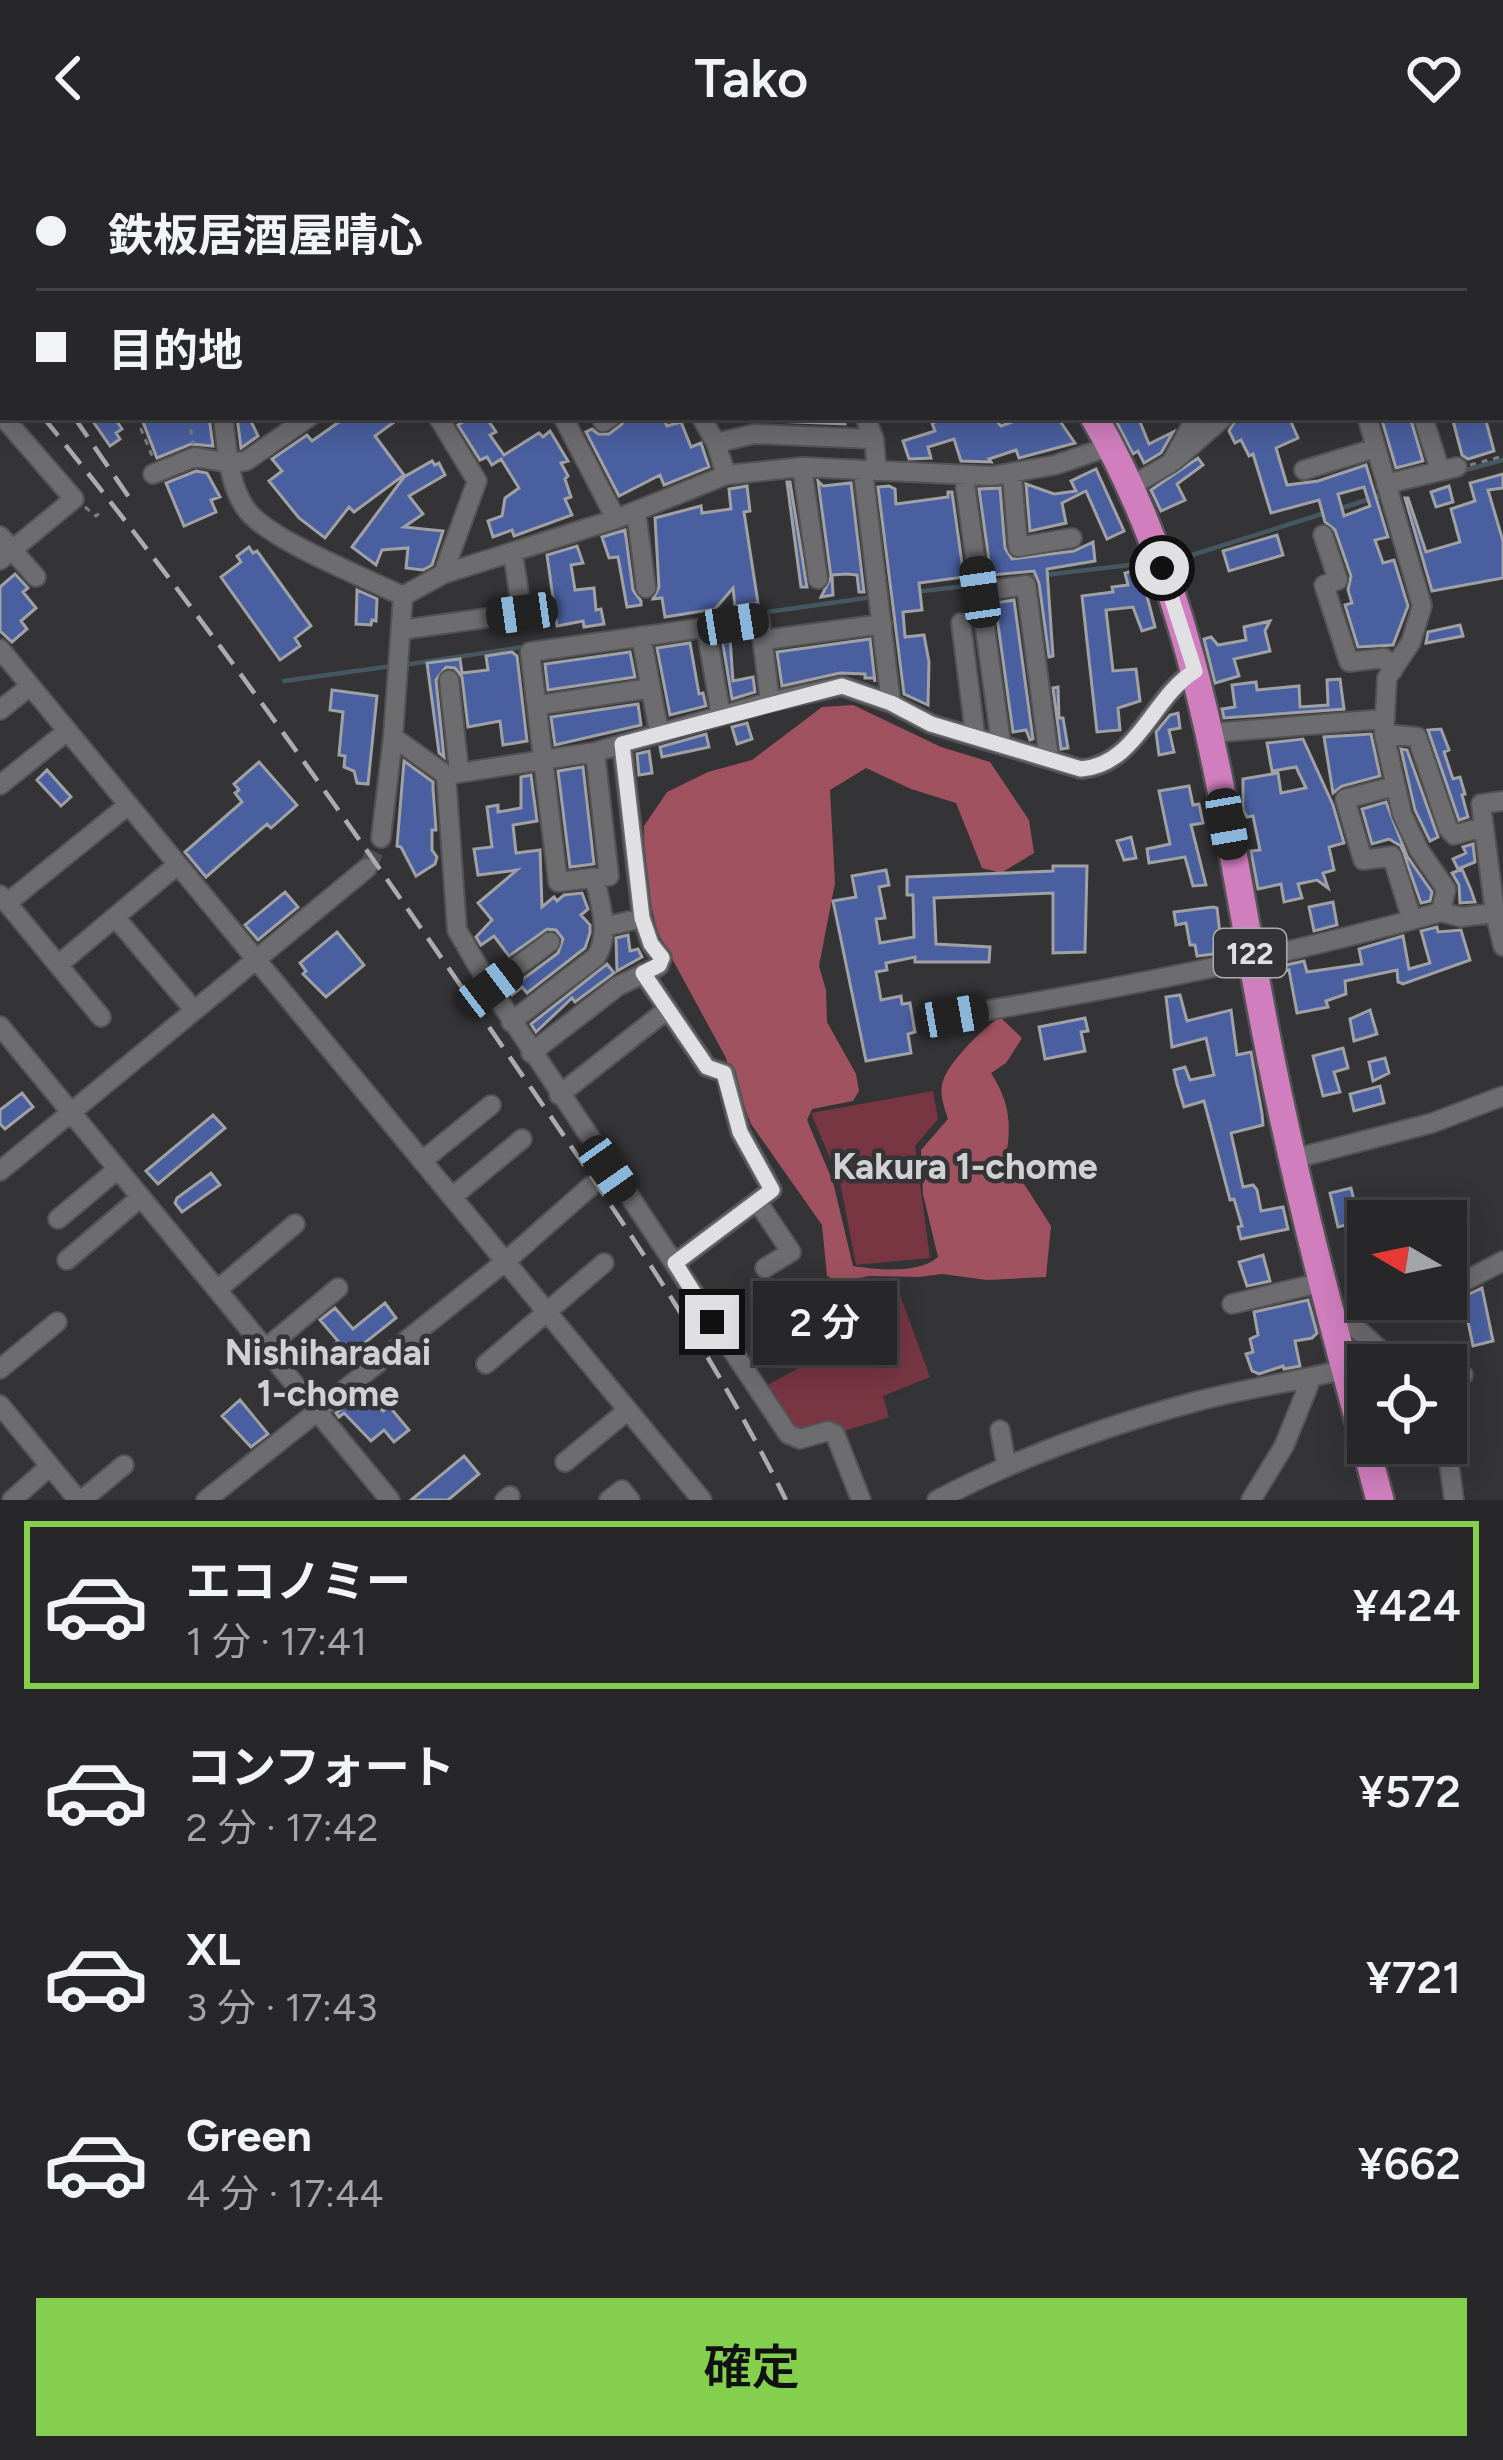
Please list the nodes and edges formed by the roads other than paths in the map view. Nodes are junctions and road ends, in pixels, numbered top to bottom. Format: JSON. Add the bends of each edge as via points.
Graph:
{"nodes":[{"id":1,"x":5,"y":420,"type":"edge"},
{"id":2,"x":223,"y":420,"type":"edge"},
{"id":3,"x":305,"y":420,"type":"edge"},
{"id":4,"x":439,"y":420,"type":"edge"},
{"id":5,"x":565,"y":420,"type":"edge"},
{"id":6,"x":703,"y":420,"type":"edge"},
{"id":7,"x":867,"y":420,"type":"edge"},
{"id":8,"x":1096,"y":420,"type":"edge"},
{"id":9,"x":1194,"y":420,"type":"edge"},
{"id":10,"x":1221,"y":420,"type":"edge"},
{"id":11,"x":1368,"y":420,"type":"edge"},
{"id":12,"x":1424,"y":420,"type":"edge"},
{"id":13,"x":874,"y":440,"type":"junction"},
{"id":14,"x":716,"y":443,"type":"junction"},
{"id":15,"x":1111,"y":446,"type":"junction"},
{"id":16,"x":1376,"y":448,"type":"junction"},
{"id":17,"x":230,"y":463,"type":"junction"},
{"id":18,"x":1171,"y":463,"type":"junction"},
{"id":19,"x":802,"y":467,"type":"junction"},
{"id":20,"x":1304,"y":470,"type":"dead end"},
{"id":21,"x":870,"y":471,"type":"junction"},
{"id":22,"x":156,"y":472,"type":"road end"},
{"id":23,"x":726,"y":475,"type":"junction"},
{"id":24,"x":1012,"y":475,"type":"junction"},
{"id":25,"x":964,"y":477,"type":"junction"},
{"id":26,"x":1131,"y":486,"type":"junction"},
{"id":27,"x":1388,"y":489,"type":"junction"},
{"id":28,"x":636,"y":511,"type":"junction"},
{"id":29,"x":616,"y":519,"type":"junction"},
{"id":30,"x":1323,"y":535,"type":"dead end"},
{"id":31,"x":1072,"y":538,"type":"dead end"},
{"id":32,"x":4,"y":549,"type":"edge"},
{"id":33,"x":513,"y":554,"type":"junction"},
{"id":34,"x":442,"y":574,"type":"junction"},
{"id":35,"x":36,"y":577,"type":"dead end"},
{"id":36,"x":818,"y":579,"type":"dead end"},
{"id":37,"x":646,"y":588,"type":"dead end"},
{"id":38,"x":980,"y":592,"type":"junction"},
{"id":39,"x":403,"y":596,"type":"junction"},
{"id":40,"x":961,"y":623,"type":"dead end"},
{"id":41,"x":882,"y":624,"type":"junction"},
{"id":42,"x":706,"y":628,"type":"junction"},
{"id":43,"x":401,"y":630,"type":"junction"},
{"id":44,"x":640,"y":636,"type":"junction"},
{"id":45,"x":764,"y":640,"type":"junction"},
{"id":46,"x":0,"y":650,"type":"edge"},
{"id":47,"x":1393,"y":670,"type":"junction"},
{"id":48,"x":1195,"y":671,"type":"junction"},
{"id":49,"x":449,"y":680,"type":"dead end"},
{"id":50,"x":29,"y":687,"type":"junction"},
{"id":51,"x":651,"y":688,"type":"junction"},
{"id":52,"x":770,"y":702,"type":"junction"},
{"id":53,"x":891,"y":703,"type":"junction"},
{"id":54,"x":539,"y":705,"type":"junction"},
{"id":55,"x":0,"y":710,"type":"edge"},
{"id":56,"x":721,"y":716,"type":"junction"},
{"id":57,"x":1384,"y":726,"type":"junction"},
{"id":58,"x":65,"y":732,"type":"junction"},
{"id":59,"x":659,"y":732,"type":"junction"},
{"id":60,"x":975,"y":734,"type":"junction"},
{"id":61,"x":1211,"y":734,"type":"junction"},
{"id":62,"x":393,"y":737,"type":"junction"},
{"id":63,"x":1000,"y":743,"type":"junction"},
{"id":64,"x":622,"y":744,"type":"junction"},
{"id":65,"x":595,"y":752,"type":"junction"},
{"id":66,"x":1049,"y":758,"type":"junction"},
{"id":67,"x":546,"y":759,"type":"junction"},
{"id":68,"x":453,"y":773,"type":"junction"},
{"id":69,"x":0,"y":785,"type":"edge"},
{"id":70,"x":1395,"y":786,"type":"junction"},
{"id":71,"x":1503,"y":801,"type":"edge"},
{"id":72,"x":127,"y":806,"type":"junction"},
{"id":73,"x":1484,"y":827,"type":"junction"},
{"id":74,"x":381,"y":838,"type":"tunnel mouth"},
{"id":75,"x":176,"y":866,"type":"junction"},
{"id":76,"x":367,"y":868,"type":"tunnel mouth"},
{"id":77,"x":638,"y":872,"type":"junction"},
{"id":78,"x":602,"y":877,"type":"junction"},
{"id":79,"x":4,"y":899,"type":"edge"},
{"id":80,"x":1441,"y":912,"type":"junction"},
{"id":81,"x":1499,"y":912,"type":"edge"},
{"id":82,"x":115,"y":917,"type":"junction"},
{"id":83,"x":642,"y":918,"type":"junction"},
{"id":84,"x":1412,"y":920,"type":"junction"},
{"id":85,"x":604,"y":927,"type":"junction"},
{"id":86,"x":550,"y":942,"type":"dead end"},
{"id":87,"x":1503,"y":946,"type":"edge"},
{"id":88,"x":253,"y":960,"type":"junction"},
{"id":89,"x":1251,"y":961,"type":"junction"},
{"id":90,"x":58,"y":965,"type":"junction"},
{"id":91,"x":643,"y":973,"type":"junction"},
{"id":92,"x":490,"y":988,"type":"junction"},
{"id":93,"x":668,"y":1009,"type":"junction"},
{"id":94,"x":194,"y":1010,"type":"junction"},
{"id":95,"x":953,"y":1016,"type":"dead end"},
{"id":96,"x":100,"y":1017,"type":"dead end"},
{"id":97,"x":511,"y":1022,"type":"junction"},
{"id":98,"x":0,"y":1026,"type":"edge"},
{"id":99,"x":531,"y":1053,"type":"junction"},
{"id":100,"x":559,"y":1095,"type":"junction"},
{"id":101,"x":1503,"y":1096,"type":"edge"},
{"id":102,"x":491,"y":1105,"type":"dead end"},
{"id":103,"x":72,"y":1113,"type":"junction"},
{"id":104,"x":522,"y":1139,"type":"dead end"},
{"id":105,"x":1293,"y":1159,"type":"junction"},
{"id":106,"x":422,"y":1161,"type":"junction"},
{"id":107,"x":118,"y":1169,"type":"junction"},
{"id":108,"x":0,"y":1171,"type":"edge"},
{"id":109,"x":591,"y":1186,"type":"dead end"},
{"id":110,"x":141,"y":1197,"type":"junction"},
{"id":111,"x":452,"y":1197,"type":"junction"},
{"id":112,"x":757,"y":1201,"type":"junction"},
{"id":113,"x":58,"y":1219,"type":"dead end"},
{"id":114,"x":295,"y":1225,"type":"dead end"},
{"id":115,"x":67,"y":1260,"type":"dead end"},
{"id":116,"x":1503,"y":1261,"type":"edge"},
{"id":117,"x":506,"y":1262,"type":"junction"},
{"id":118,"x":604,"y":1262,"type":"dead end"},
{"id":119,"x":675,"y":1263,"type":"junction"},
{"id":120,"x":766,"y":1268,"type":"dead end"},
{"id":121,"x":1467,"y":1280,"type":"edge"},
{"id":122,"x":1323,"y":1282,"type":"junction"},
{"id":123,"x":338,"y":1288,"type":"dead end"},
{"id":124,"x":217,"y":1290,"type":"junction"},
{"id":125,"x":1232,"y":1304,"type":"dead end"},
{"id":126,"x":547,"y":1311,"type":"junction"},
{"id":127,"x":1347,"y":1316,"type":"edge"},
{"id":128,"x":1331,"y":1319,"type":"junction"},
{"id":129,"x":57,"y":1322,"type":"dead end"},
{"id":130,"x":1373,"y":1344,"type":"edge"},
{"id":131,"x":265,"y":1349,"type":"junction"},
{"id":132,"x":486,"y":1364,"type":"dead end"},
{"id":133,"x":0,"y":1369,"type":"edge"},
{"id":134,"x":1345,"y":1369,"type":"junction"},
{"id":135,"x":1312,"y":1377,"type":"junction"},
{"id":136,"x":0,"y":1405,"type":"edge"},
{"id":137,"x":315,"y":1410,"type":"junction"},
{"id":138,"x":628,"y":1410,"type":"junction"},
{"id":139,"x":1000,"y":1430,"type":"dead end"},
{"id":140,"x":565,"y":1462,"type":"dead end"},
{"id":141,"x":1006,"y":1463,"type":"junction"},
{"id":142,"x":1449,"y":1464,"type":"edge"},
{"id":143,"x":124,"y":1465,"type":"dead end"},
{"id":144,"x":50,"y":1466,"type":"junction"},
{"id":145,"x":383,"y":1498,"type":"edge"},
{"id":146,"x":12,"y":1500,"type":"edge"},
{"id":147,"x":80,"y":1500,"type":"edge"},
{"id":148,"x":206,"y":1500,"type":"edge"},
{"id":149,"x":609,"y":1500,"type":"edge"},
{"id":150,"x":630,"y":1500,"type":"edge"},
{"id":151,"x":702,"y":1500,"type":"edge"},
{"id":152,"x":861,"y":1500,"type":"edge"},
{"id":153,"x":937,"y":1500,"type":"edge"},
{"id":154,"x":1251,"y":1500,"type":"edge"},
{"id":155,"x":1380,"y":1500,"type":"edge"},
{"id":156,"x":1454,"y":1500,"type":"edge"}],
"edges":[{"from":1,"to":32,"type":"street","via":[[74,499]]},
{"from":2,"to":17,"type":"street"},
{"from":3,"to":17,"type":"street","via":[[246,461]]},
{"from":4,"to":34,"type":"street","via":[[477,481]]},
{"from":5,"to":29,"type":"street"},
{"from":6,"to":14,"type":"street"},
{"from":7,"to":13,"type":"street"},
{"from":8,"to":15,"type":"highway","number":"122"},
{"from":9,"to":18,"type":"street"},
{"from":10,"to":18,"type":"street"},
{"from":11,"to":16,"type":"street"},
{"from":12,"to":27,"type":"street","via":[[1449,469]]},
{"from":13,"to":14,"type":"street","via":[[754,434]]},
{"from":13,"to":21,"type":"street"},
{"from":14,"to":23,"type":"street"},
{"from":15,"to":24,"type":"street"},
{"from":15,"to":26,"type":"highway","number":"122"},
{"from":16,"to":20,"type":"street"},
{"from":16,"to":27,"type":"street"},
{"from":17,"to":22,"type":"street","via":[[195,458]]},
{"from":17,"to":39,"type":"street","via":[[257,520]]},
{"from":18,"to":26,"type":"street"},
{"from":19,"to":21,"type":"street"},
{"from":19,"to":23,"type":"street"},
{"from":19,"to":36,"type":"street"},
{"from":21,"to":25,"type":"street"},
{"from":21,"to":41,"type":"street"},
{"from":23,"to":28,"type":"street"},
{"from":24,"to":25,"type":"street"},
{"from":24,"to":31,"type":"street","via":[[1018,547]]},
{"from":25,"to":38,"type":"street"},
{"from":26,"to":48,"type":"highway","number":"122"},
{"from":27,"to":47,"type":"street","via":[[1422,606]]},
{"from":28,"to":29,"type":"street"},
{"from":28,"to":37,"type":"street"},
{"from":29,"to":33,"type":"street"},
{"from":30,"to":47,"type":"street","via":[[1338,580],[1324,585],[1348,662],[1384,658]]},
{"from":32,"to":35,"type":"street"},
{"from":33,"to":34,"type":"street"},
{"from":33,"to":43,"type":"street","via":[[522,613]]},
{"from":34,"to":39,"type":"street"},
{"from":38,"to":63,"type":"street"},
{"from":38,"to":66,"type":"street","via":[[1026,585]]},
{"from":39,"to":43,"type":"street"},
{"from":40,"to":60,"type":"street"},
{"from":41,"to":45,"type":"street"},
{"from":41,"to":53,"type":"street"},
{"from":42,"to":44,"type":"street"},
{"from":42,"to":45,"type":"street","via":[[760,620]]},
{"from":42,"to":56,"type":"street"},
{"from":43,"to":62,"type":"street"},
{"from":44,"to":51,"type":"street"},
{"from":44,"to":54,"type":"street","via":[[530,652]]},
{"from":45,"to":52,"type":"street"},
{"from":46,"to":50,"type":"street"},
{"from":47,"to":57,"type":"street"},
{"from":48,"to":61,"type":"highway","number":"122"},
{"from":48,"to":66,"type":"street","via":[[1139,736],[1094,768]]},
{"from":49,"to":68,"type":"street"},
{"from":50,"to":55,"type":"street"},
{"from":50,"to":58,"type":"street"},
{"from":51,"to":54,"type":"street"},
{"from":51,"to":59,"type":"street"},
{"from":52,"to":53,"type":"street","via":[[842,686]]},
{"from":52,"to":56,"type":"street"},
{"from":53,"to":60,"type":"street"},
{"from":54,"to":67,"type":"street"},
{"from":56,"to":59,"type":"street"},
{"from":57,"to":61,"type":"street"},
{"from":57,"to":70,"type":"street"},
{"from":57,"to":73,"type":"street","via":[[1417,737],[1454,835]]},
{"from":58,"to":69,"type":"street"},
{"from":58,"to":72,"type":"street"},
{"from":59,"to":64,"type":"street"},
{"from":60,"to":63,"type":"street"},
{"from":61,"to":89,"type":"highway","number":"122"},
{"from":62,"to":68,"type":"street"},
{"from":62,"to":74,"type":"street"},
{"from":63,"to":66,"type":"street"},
{"from":64,"to":65,"type":"street"},
{"from":64,"to":77,"type":"street"},
{"from":65,"to":67,"type":"street"},
{"from":65,"to":78,"type":"street"},
{"from":67,"to":68,"type":"street"},
{"from":67,"to":78,"type":"street","via":[[558,882]]},
{"from":68,"to":92,"type":"street","via":[[457,930]]},
{"from":70,"to":80,"type":"street","via":[[1419,850],[1446,889]]},
{"from":70,"to":84,"type":"street","via":[[1345,800],[1363,860],[1392,856]]},
{"from":71,"to":73,"type":"street","via":[[1481,804]]},
{"from":72,"to":75,"type":"street"},
{"from":72,"to":79,"type":"street"},
{"from":73,"to":81,"type":"street"},
{"from":75,"to":82,"type":"street"},
{"from":75,"to":88,"type":"street"},
{"from":76,"to":88,"type":"street"},
{"from":77,"to":78,"type":"street"},
{"from":77,"to":83,"type":"street"},
{"from":78,"to":85,"type":"street"},
{"from":79,"to":90,"type":"street"},
{"from":80,"to":81,"type":"street"},
{"from":80,"to":84,"type":"street"},
{"from":81,"to":87,"type":"street"},
{"from":82,"to":90,"type":"street"},
{"from":82,"to":94,"type":"street"},
{"from":83,"to":85,"type":"street"},
{"from":83,"to":91,"type":"street","via":[[662,958]]},
{"from":84,"to":89,"type":"street"},
{"from":85,"to":97,"type":"street","via":[[596,957]]},
{"from":86,"to":92,"type":"street"},
{"from":88,"to":94,"type":"street"},
{"from":88,"to":106,"type":"street"},
{"from":89,"to":95,"type":"street"},
{"from":89,"to":105,"type":"highway","number":"122"},
{"from":90,"to":96,"type":"street"},
{"from":91,"to":93,"type":"street"},
{"from":91,"to":99,"type":"street"},
{"from":92,"to":97,"type":"street"},
{"from":93,"to":100,"type":"street"},
{"from":93,"to":112,"type":"street","via":[[707,1067],[724,1073],[740,1132],[772,1190]]},
{"from":94,"to":103,"type":"street"},
{"from":97,"to":99,"type":"street"},
{"from":98,"to":103,"type":"street"},
{"from":99,"to":100,"type":"street"},
{"from":100,"to":119,"type":"street"},
{"from":101,"to":105,"type":"street"},
{"from":102,"to":106,"type":"street"},
{"from":103,"to":107,"type":"street"},
{"from":103,"to":108,"type":"street"},
{"from":104,"to":111,"type":"street"},
{"from":105,"to":122,"type":"highway","number":"122"},
{"from":106,"to":111,"type":"street"},
{"from":107,"to":110,"type":"street"},
{"from":107,"to":113,"type":"street"},
{"from":109,"to":117,"type":"street"},
{"from":110,"to":115,"type":"street"},
{"from":110,"to":124,"type":"street"},
{"from":111,"to":117,"type":"street"},
{"from":112,"to":119,"type":"street"},
{"from":112,"to":120,"type":"street","via":[[791,1252]]},
{"from":114,"to":124,"type":"street"},
{"from":116,"to":121,"type":"street"},
{"from":117,"to":126,"type":"street"},
{"from":117,"to":137,"type":"street"},
{"from":118,"to":126,"type":"street"},
{"from":119,"to":152,"type":"street","via":[[788,1434],[835,1434]]},
{"from":122,"to":125,"type":"street"},
{"from":122,"to":128,"type":"highway","number":"122"},
{"from":123,"to":131,"type":"street"},
{"from":124,"to":131,"type":"street"},
{"from":126,"to":132,"type":"street"},
{"from":126,"to":138,"type":"street"},
{"from":127,"to":128,"type":"street"},
{"from":128,"to":130,"type":"street"},
{"from":128,"to":134,"type":"highway","number":"122"},
{"from":129,"to":133,"type":"street"},
{"from":131,"to":137,"type":"street"},
{"from":134,"to":135,"type":"street"},
{"from":134,"to":155,"type":"highway","number":"122"},
{"from":135,"to":141,"type":"street","via":[[1199,1401]]},
{"from":135,"to":154,"type":"street"},
{"from":136,"to":144,"type":"street"},
{"from":137,"to":145,"type":"street"},
{"from":137,"to":148,"type":"street"},
{"from":138,"to":140,"type":"street"},
{"from":138,"to":151,"type":"street"},
{"from":139,"to":141,"type":"street"},
{"from":141,"to":153,"type":"street"},
{"from":142,"to":156,"type":"street"},
{"from":143,"to":147,"type":"street"},
{"from":144,"to":146,"type":"street"},
{"from":144,"to":147,"type":"street"},
{"from":149,"to":150,"type":"street","via":[[622,1490]]}]}
